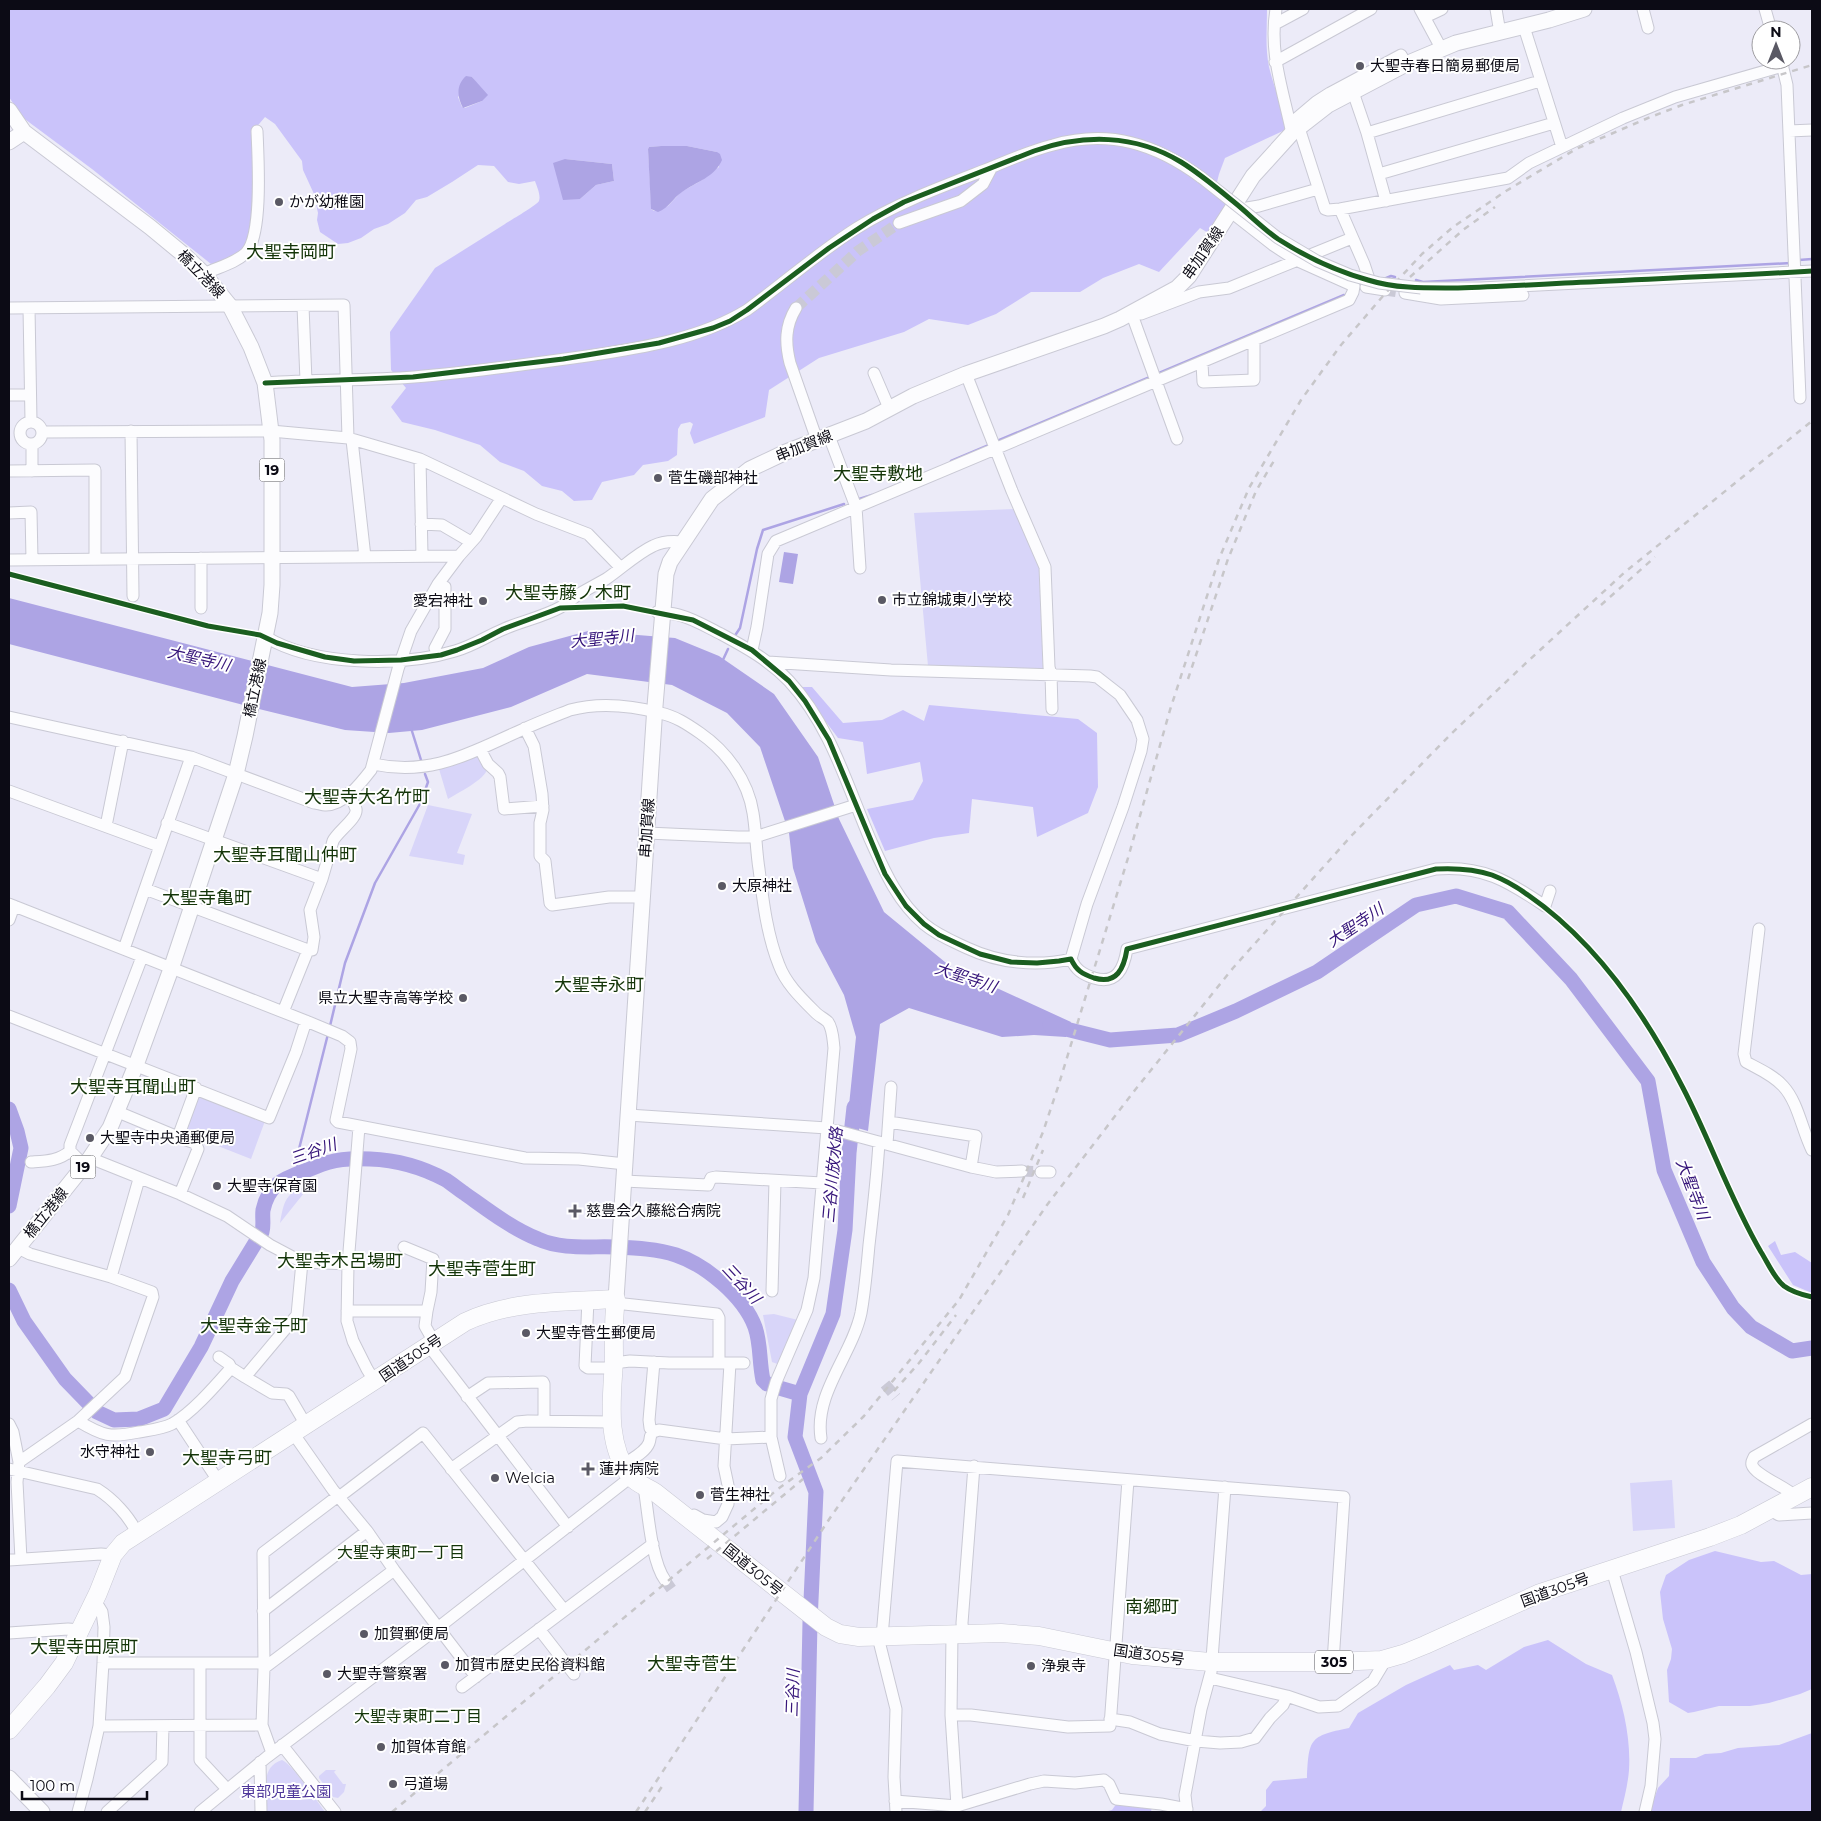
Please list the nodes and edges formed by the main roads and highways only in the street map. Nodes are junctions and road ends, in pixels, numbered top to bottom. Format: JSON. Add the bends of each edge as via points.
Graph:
{"nodes":[{"id":1,"x":1584,"y":9,"type":"edge"},
{"id":2,"x":9,"y":110,"type":"edge"},
{"id":3,"x":24,"y":132,"type":"junction"},
{"id":4,"x":9,"y":142,"type":"edge"},
{"id":5,"x":12,"y":1255,"type":"edge"},
{"id":6,"x":616,"y":1301,"type":"junction"},
{"id":7,"x":1812,"y":1487,"type":"edge"},
{"id":8,"x":9,"y":1730,"type":"edge"},
{"id":9,"x":9,"y":1778,"type":"edge"},
{"id":10,"x":42,"y":1812,"type":"edge"}],
"edges":[{"from":1,"to":6,"type":"main road","name":"串加賀線","via":[[1441,48],[1328,105],[1294,128],[1253,176],[1184,282],[1176,288],[1104,326],[966,374],[750,469],[726,486],[705,508],[670,562],[660,614]]},
{"from":2,"to":3,"type":"main road","name":"橋立港線","number":"19"},
{"from":3,"to":4,"type":"main road"},
{"from":3,"to":5,"type":"main road","name":"橋立港線","number":"19","via":[[150,227],[204,274],[230,306],[265,383],[271,431],[272,557],[265,640],[236,774],[136,1065],[104,1138]]},
{"from":6,"to":7,"type":"highway","name":"国道305号","number":"305","via":[[612,1422],[617,1449],[638,1480],[826,1627],[840,1634],[859,1637],[1020,1634],[1210,1670],[1382,1660],[1425,1645],[1540,1593],[1710,1537]]},
{"from":6,"to":8,"type":"highway","name":"国道305号","via":[[525,1305],[483,1314],[465,1322],[137,1533],[113,1556],[64,1663]]},
{"from":9,"to":10,"type":"main road"}]}
